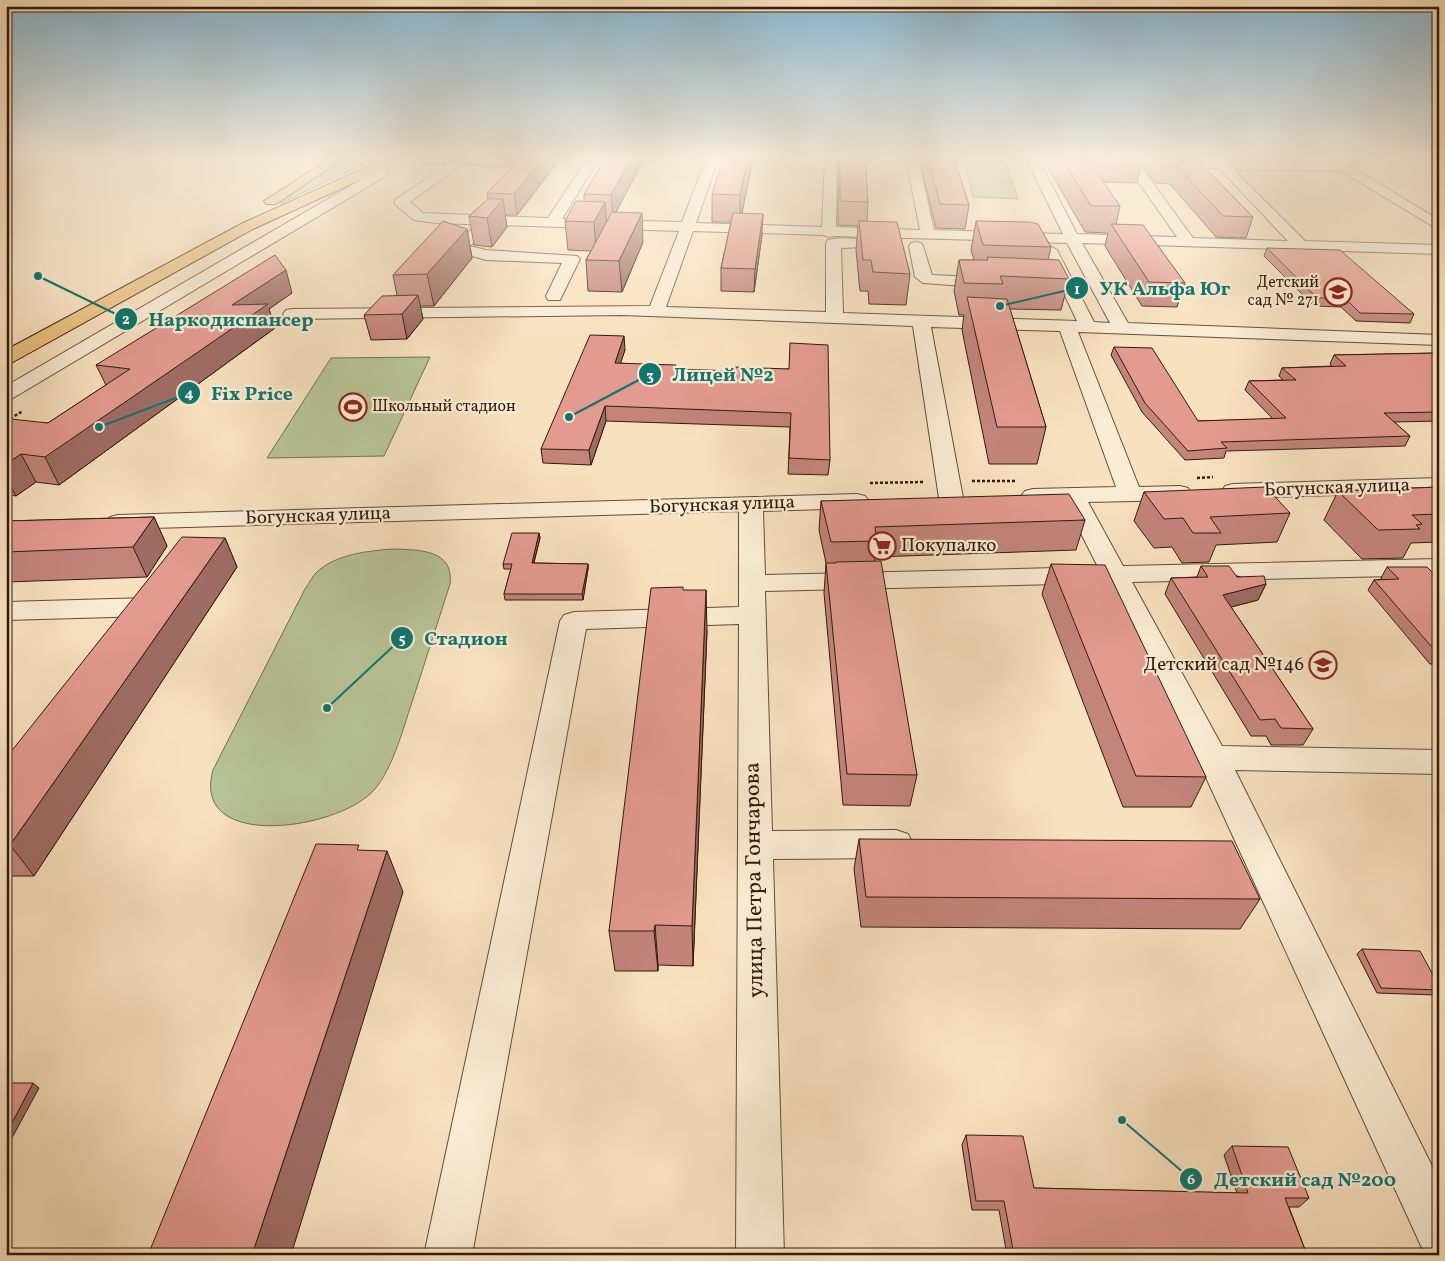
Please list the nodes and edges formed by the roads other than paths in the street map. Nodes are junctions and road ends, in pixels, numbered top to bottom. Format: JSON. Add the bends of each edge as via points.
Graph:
{"nodes":[{"id":1,"x":244,"y":218,"type":"edge"},
{"id":2,"x":305,"y":218,"type":"edge"},
{"id":3,"x":482,"y":218,"type":"edge"},
{"id":4,"x":501,"y":218,"type":"edge"},
{"id":5,"x":555,"y":218,"type":"edge"},
{"id":6,"x":691,"y":218,"type":"edge"},
{"id":7,"x":829,"y":218,"type":"edge"},
{"id":8,"x":919,"y":218,"type":"edge"},
{"id":9,"x":1062,"y":218,"type":"edge"},
{"id":10,"x":1171,"y":218,"type":"edge"},
{"id":11,"x":1274,"y":218,"type":"edge"},
{"id":12,"x":1427,"y":218,"type":"edge"},
{"id":13,"x":264,"y":219,"type":"joint"},
{"id":14,"x":298,"y":222,"type":"junction"},
{"id":15,"x":552,"y":223,"type":"junction"},
{"id":16,"x":1439,"y":226,"type":"edge"},
{"id":17,"x":687,"y":228,"type":"junction"},
{"id":18,"x":829,"y":232,"type":"junction"},
{"id":19,"x":1072,"y":238,"type":"junction"},
{"id":20,"x":922,"y":240,"type":"junction"},
{"id":21,"x":1188,"y":242,"type":"junction"},
{"id":22,"x":1301,"y":246,"type":"junction"},
{"id":23,"x":1439,"y":250,"type":"edge"},
{"id":24,"x":1008,"y":283,"type":"edge"},
{"id":25,"x":1048,"y":285,"type":"edge"},
{"id":26,"x":1068,"y":285,"type":"junction"},
{"id":27,"x":554,"y":296,"type":"dead end"},
{"id":28,"x":656,"y":312,"type":"junction"},
{"id":29,"x":835,"y":312,"type":"junction"},
{"id":30,"x":292,"y":314,"type":"dead end"},
{"id":31,"x":921,"y":321,"type":"junction"},
{"id":32,"x":1080,"y":323,"type":"junction"},
{"id":33,"x":1122,"y":328,"type":"junction"},
{"id":34,"x":1439,"y":340,"type":"edge"},
{"id":35,"x":6,"y":348,"type":"edge"},
{"id":36,"x":6,"y":358,"type":"edge"},
{"id":37,"x":6,"y":394,"type":"edge"},
{"id":38,"x":1439,"y":485,"type":"edge"},
{"id":39,"x":1130,"y":494,"type":"junction"},
{"id":40,"x":1073,"y":496,"type":"junction"},
{"id":41,"x":1007,"y":497,"type":"edge"},
{"id":42,"x":950,"y":498,"type":"edge"},
{"id":43,"x":874,"y":500,"type":"edge"},
{"id":44,"x":751,"y":505,"type":"junction"},
{"id":45,"x":216,"y":519,"type":"junction"},
{"id":46,"x":96,"y":523,"type":"edge"},
{"id":47,"x":199,"y":541,"type":"edge"},
{"id":48,"x":1439,"y":567,"type":"edge"},
{"id":49,"x":1116,"y":575,"type":"junction"},
{"id":50,"x":752,"y":599,"type":"junction"},
{"id":51,"x":6,"y":611,"type":"edge"},
{"id":52,"x":130,"y":630,"type":"edge"},
{"id":53,"x":1213,"y":758,"type":"junction"},
{"id":54,"x":1439,"y":762,"type":"edge"},
{"id":55,"x":924,"y":844,"type":"edge"},
{"id":56,"x":755,"y":845,"type":"junction"},
{"id":57,"x":1439,"y":1231,"type":"edge"},
{"id":58,"x":448,"y":1255,"type":"edge"},
{"id":59,"x":760,"y":1255,"type":"edge"}],
"edges":[{"from":1,"to":35,"type":"highway"},
{"from":2,"to":14,"type":"street"},
{"from":3,"to":27,"type":"street","via":[[460,248],[486,255],[572,259]]},
{"from":4,"to":15,"type":"street"},
{"from":5,"to":15,"type":"street"},
{"from":6,"to":17,"type":"street"},
{"from":7,"to":18,"type":"street"},
{"from":8,"to":20,"type":"street"},
{"from":9,"to":19,"type":"street"},
{"from":10,"to":21,"type":"street"},
{"from":11,"to":22,"type":"street"},
{"from":12,"to":16,"type":"street"},
{"from":13,"to":14,"type":"street"},
{"from":13,"to":36,"type":"highway"},
{"from":14,"to":37,"type":"street"},
{"from":15,"to":17,"type":"street"},
{"from":17,"to":18,"type":"street"},
{"from":17,"to":28,"type":"street"},
{"from":18,"to":20,"type":"street"},
{"from":19,"to":20,"type":"street"},
{"from":19,"to":21,"type":"street"},
{"from":19,"to":33,"type":"street"},
{"from":20,"to":24,"type":"street","via":[[923,277],[929,280]]},
{"from":20,"to":26,"type":"street","via":[[1044,248],[1052,253]]},
{"from":20,"to":29,"type":"street","via":[[832,243]]},
{"from":21,"to":22,"type":"street"},
{"from":22,"to":23,"type":"street"},
{"from":25,"to":26,"type":"street"},
{"from":26,"to":32,"type":"street"},
{"from":28,"to":29,"type":"street"},
{"from":28,"to":30,"type":"street"},
{"from":29,"to":31,"type":"street"},
{"from":29,"to":32,"type":"street"},
{"from":31,"to":32,"type":"street"},
{"from":31,"to":42,"type":"street"},
{"from":32,"to":33,"type":"street"},
{"from":32,"to":39,"type":"street"},
{"from":33,"to":34,"type":"street"},
{"from":38,"to":39,"type":"street","name":"Богунская улица"},
{"from":39,"to":40,"type":"street","name":"Богунская улица"},
{"from":40,"to":41,"type":"street","name":"Богунская улица"},
{"from":40,"to":49,"type":"street"},
{"from":43,"to":44,"type":"street","name":"Богунская улица"},
{"from":44,"to":45,"type":"street","name":"Богунская улица"},
{"from":44,"to":50,"type":"street","name":"улица Петра Гончарова"},
{"from":45,"to":46,"type":"street","name":"Богунская улица"},
{"from":45,"to":47,"type":"street"},
{"from":48,"to":49,"type":"street"},
{"from":49,"to":50,"type":"street"},
{"from":49,"to":53,"type":"street"},
{"from":50,"to":56,"type":"street","name":"улица Петра Гончарова"},
{"from":50,"to":58,"type":"street","via":[[574,621]]},
{"from":51,"to":52,"type":"street","via":[[157,596]]},
{"from":53,"to":54,"type":"street"},
{"from":53,"to":57,"type":"street","via":[[1238,841]]},
{"from":55,"to":56,"type":"street"},
{"from":56,"to":59,"type":"street","name":"улица Петра Гончарова"}]}
